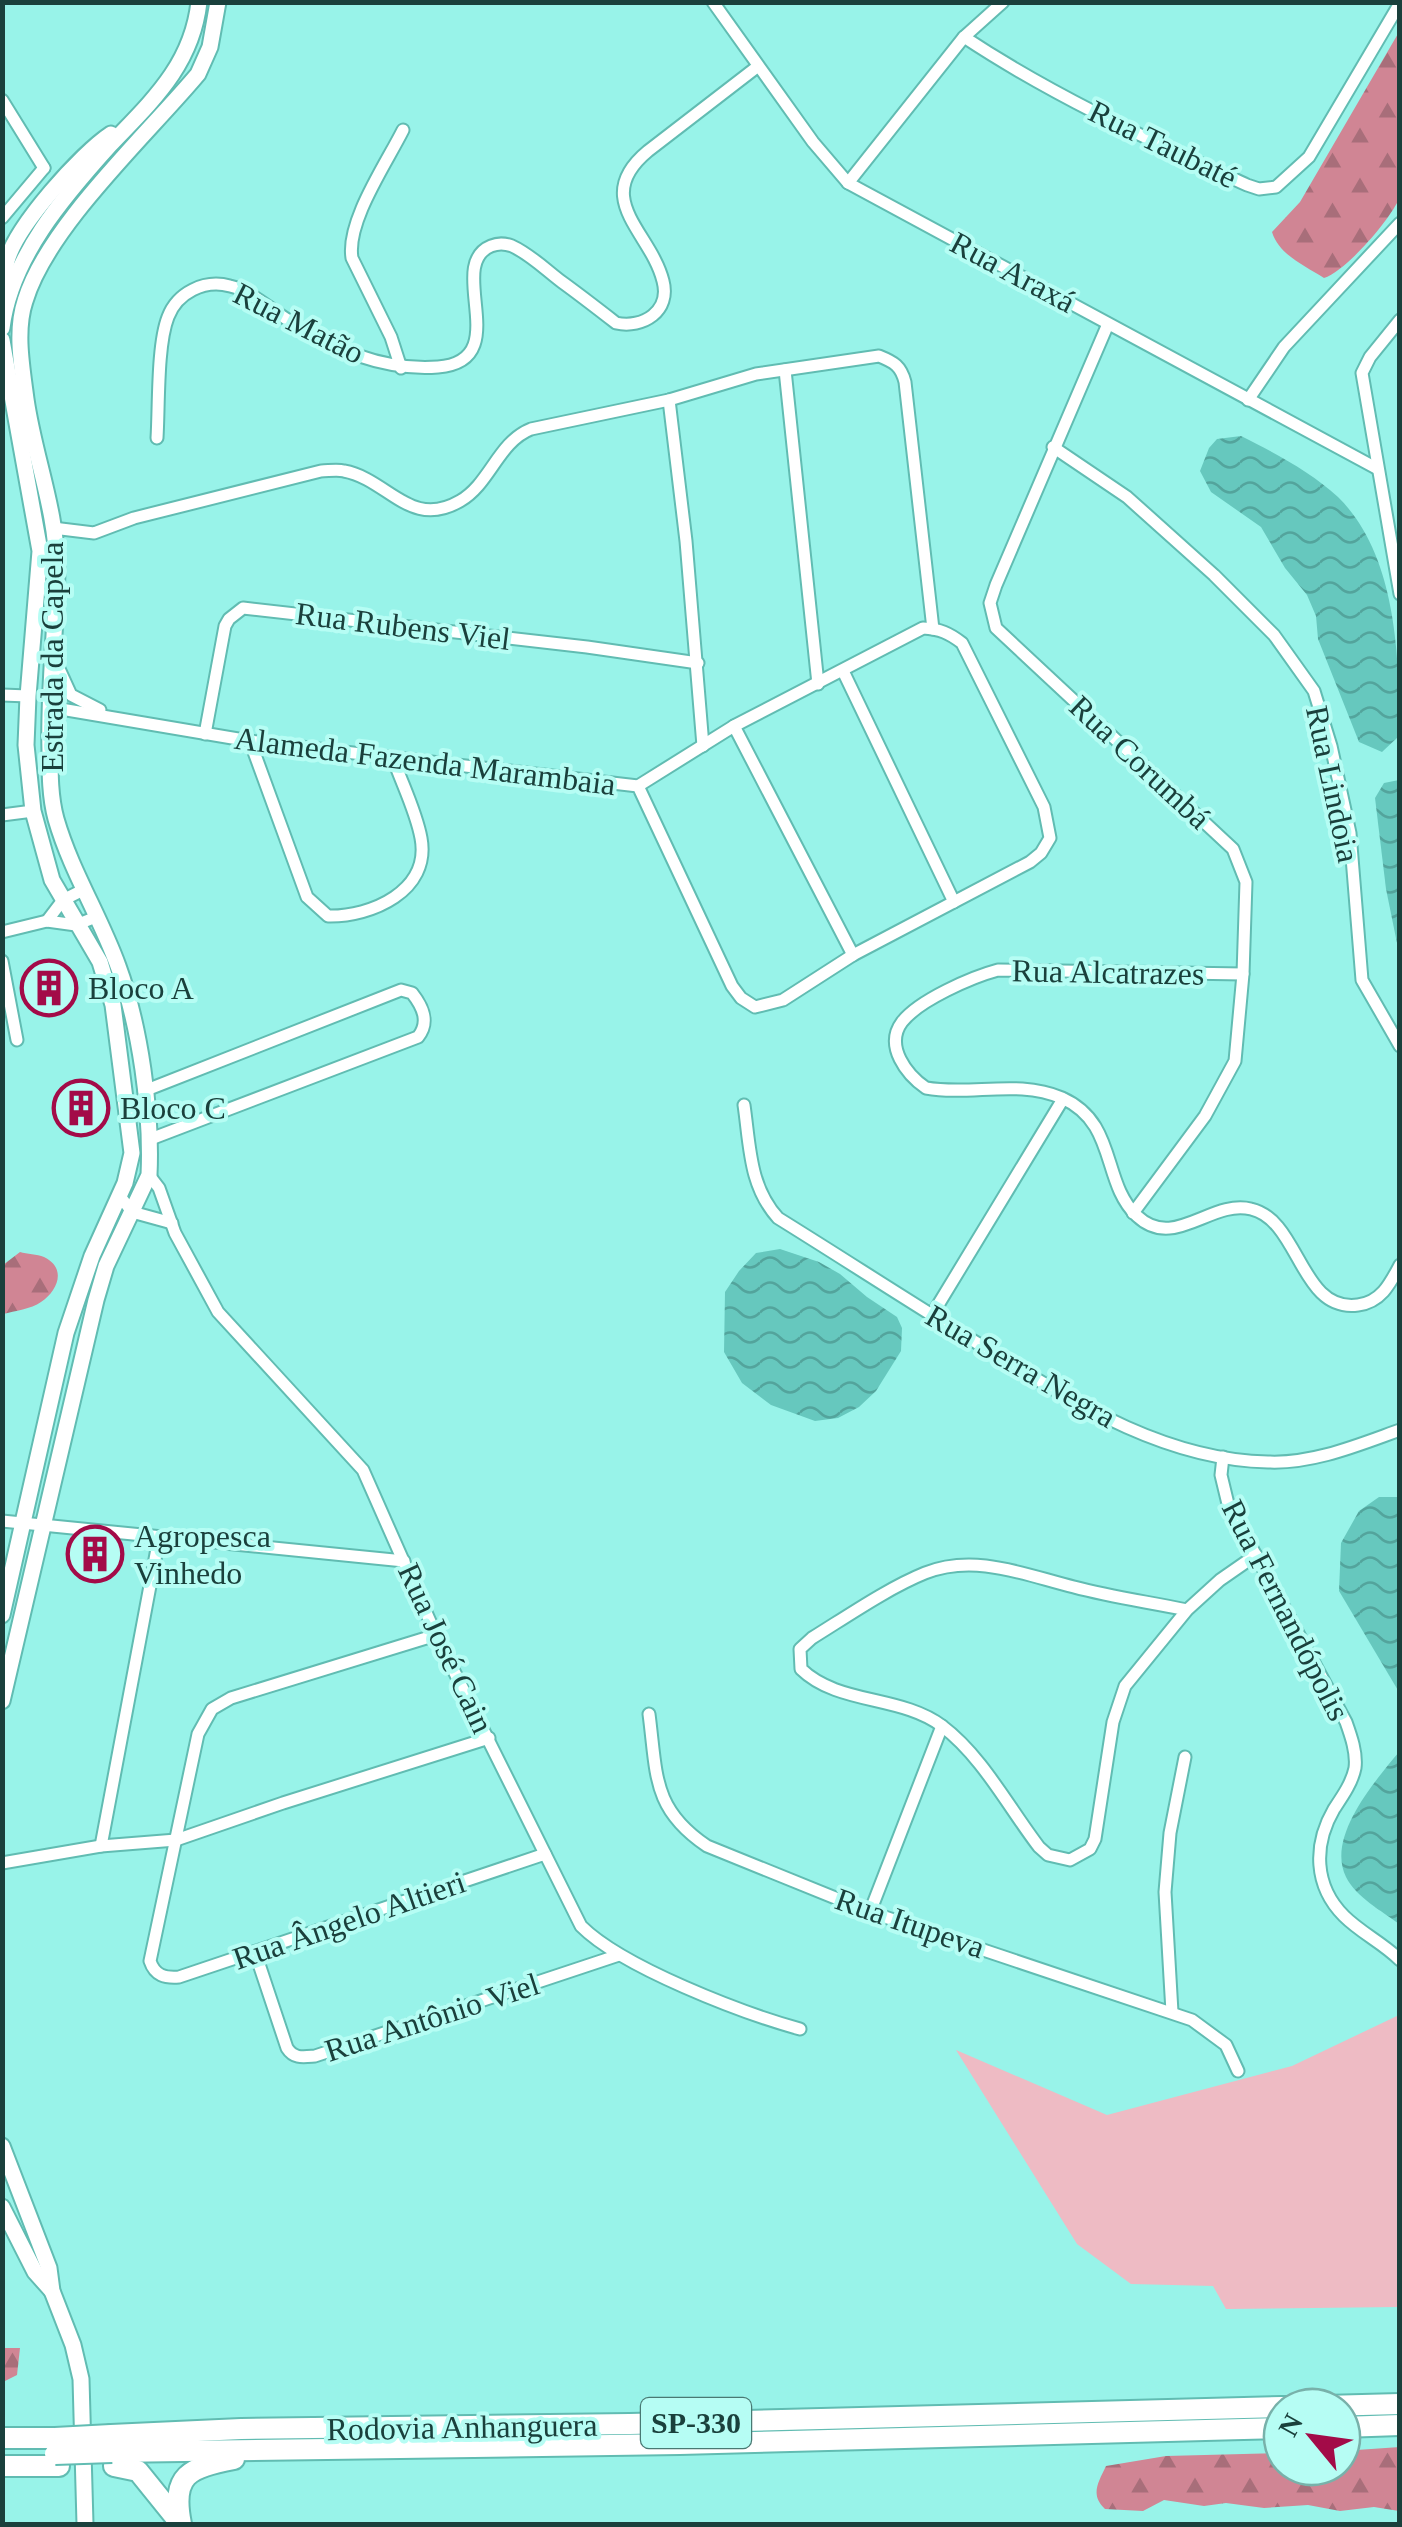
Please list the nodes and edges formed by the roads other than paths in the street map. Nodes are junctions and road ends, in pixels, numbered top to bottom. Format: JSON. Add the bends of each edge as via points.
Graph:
{"nodes":[{"id":1,"x":199,"y":2,"type":"edge"},
{"id":2,"x":218,"y":2,"type":"edge"},
{"id":3,"x":713,"y":2,"type":"edge"},
{"id":4,"x":1003,"y":2,"type":"edge"},
{"id":5,"x":1400,"y":3,"type":"edge"},
{"id":6,"x":964,"y":37,"type":"junction"},
{"id":7,"x":758,"y":67,"type":"junction"},
{"id":8,"x":2,"y":100,"type":"edge"},
{"id":9,"x":403,"y":130,"type":"dead end"},
{"id":10,"x":125,"y":132,"type":"junction"},
{"id":11,"x":107,"y":150,"type":"junction"},
{"id":12,"x":120,"y":163,"type":"junction"},
{"id":13,"x":44,"y":168,"type":"junction"},
{"id":14,"x":71,"y":172,"type":"junction"},
{"id":15,"x":848,"y":183,"type":"junction"},
{"id":16,"x":3,"y":218,"type":"edge"},
{"id":17,"x":1400,"y":223,"type":"edge"},
{"id":18,"x":14,"y":248,"type":"junction"},
{"id":19,"x":10,"y":292,"type":"junction"},
{"id":20,"x":1400,"y":320,"type":"edge"},
{"id":21,"x":1108,"y":324,"type":"junction"},
{"id":22,"x":2,"y":328,"type":"edge"},
{"id":23,"x":2,"y":340,"type":"edge"},
{"id":24,"x":401,"y":368,"type":"junction"},
{"id":25,"x":785,"y":370,"type":"junction"},
{"id":26,"x":669,"y":400,"type":"junction"},
{"id":27,"x":1248,"y":400,"type":"junction"},
{"id":28,"x":157,"y":438,"type":"dead end"},
{"id":29,"x":1053,"y":447,"type":"junction"},
{"id":30,"x":1376,"y":468,"type":"junction"},
{"id":31,"x":53,"y":528,"type":"junction"},
{"id":32,"x":1400,"y":594,"type":"edge"},
{"id":33,"x":928,"y":628,"type":"junction"},
{"id":34,"x":52,"y":653,"type":"junction"},
{"id":35,"x":698,"y":663,"type":"junction"},
{"id":36,"x":842,"y":671,"type":"junction"},
{"id":37,"x":818,"y":684,"type":"junction"},
{"id":38,"x":2,"y":695,"type":"edge"},
{"id":39,"x":28,"y":696,"type":"junction"},
{"id":40,"x":49,"y":707,"type":"junction"},
{"id":41,"x":127,"y":720,"type":"junction"},
{"id":42,"x":734,"y":726,"type":"junction"},
{"id":43,"x":205,"y":734,"type":"junction"},
{"id":44,"x":250,"y":741,"type":"junction"},
{"id":45,"x":703,"y":746,"type":"junction"},
{"id":46,"x":392,"y":758,"type":"junction"},
{"id":47,"x":638,"y":786,"type":"junction"},
{"id":48,"x":33,"y":810,"type":"junction"},
{"id":49,"x":2,"y":815,"type":"edge"},
{"id":50,"x":83,"y":890,"type":"junction"},
{"id":51,"x":63,"y":900,"type":"junction"},
{"id":52,"x":954,"y":902,"type":"junction"},
{"id":53,"x":96,"y":917,"type":"junction"},
{"id":54,"x":47,"y":921,"type":"junction"},
{"id":55,"x":76,"y":924,"type":"junction"},
{"id":56,"x":2,"y":932,"type":"edge"},
{"id":57,"x":852,"y":955,"type":"junction"},
{"id":58,"x":2,"y":961,"type":"edge"},
{"id":59,"x":1244,"y":974,"type":"junction"},
{"id":60,"x":17,"y":1040,"type":"dead end"},
{"id":61,"x":1400,"y":1046,"type":"edge"},
{"id":62,"x":144,"y":1091,"type":"junction"},
{"id":63,"x":1063,"y":1098,"type":"junction"},
{"id":64,"x":744,"y":1105,"type":"dead end"},
{"id":65,"x":148,"y":1140,"type":"junction"},
{"id":66,"x":148,"y":1175,"type":"junction"},
{"id":67,"x":120,"y":1196,"type":"junction"},
{"id":68,"x":167,"y":1204,"type":"junction"},
{"id":69,"x":132,"y":1212,"type":"junction"},
{"id":70,"x":1133,"y":1213,"type":"junction"},
{"id":71,"x":153,"y":1218,"type":"junction"},
{"id":72,"x":172,"y":1223,"type":"junction"},
{"id":73,"x":1400,"y":1265,"type":"edge"},
{"id":74,"x":932,"y":1315,"type":"junction"},
{"id":75,"x":1400,"y":1430,"type":"edge"},
{"id":76,"x":1223,"y":1457,"type":"junction"},
{"id":77,"x":2,"y":1521,"type":"edge"},
{"id":78,"x":21,"y":1521,"type":"junction"},
{"id":79,"x":46,"y":1525,"type":"junction"},
{"id":80,"x":159,"y":1538,"type":"junction"},
{"id":81,"x":1256,"y":1555,"type":"junction"},
{"id":82,"x":404,"y":1560,"type":"junction"},
{"id":83,"x":1187,"y":1610,"type":"junction"},
{"id":84,"x":2,"y":1614,"type":"edge"},
{"id":85,"x":436,"y":1635,"type":"junction"},
{"id":86,"x":2,"y":1701,"type":"edge"},
{"id":87,"x":648,"y":1714,"type":"dead end"},
{"id":88,"x":942,"y":1726,"type":"junction"},
{"id":89,"x":490,"y":1738,"type":"junction"},
{"id":90,"x":1185,"y":1756,"type":"dead end"},
{"id":91,"x":176,"y":1840,"type":"junction"},
{"id":92,"x":101,"y":1846,"type":"junction"},
{"id":93,"x":545,"y":1854,"type":"junction"},
{"id":94,"x":2,"y":1863,"type":"edge"},
{"id":95,"x":870,"y":1912,"type":"junction"},
{"id":96,"x":255,"y":1952,"type":"junction"},
{"id":97,"x":619,"y":1955,"type":"junction"},
{"id":98,"x":1400,"y":1960,"type":"edge"},
{"id":99,"x":1172,"y":2012,"type":"junction"},
{"id":100,"x":800,"y":2028,"type":"dead end"},
{"id":101,"x":1238,"y":2071,"type":"dead end"},
{"id":102,"x":2,"y":2146,"type":"edge"},
{"id":103,"x":2,"y":2207,"type":"edge"},
{"id":104,"x":52,"y":2291,"type":"junction"},
{"id":105,"x":1400,"y":2404,"type":"edge"},
{"id":106,"x":1362,"y":2405,"type":"edge"},
{"id":107,"x":1262,"y":2408,"type":"edge"},
{"id":108,"x":1400,"y":2426,"type":"edge"},
{"id":109,"x":1362,"y":2427,"type":"edge"},
{"id":110,"x":1262,"y":2429,"type":"edge"},
{"id":111,"x":2,"y":2438,"type":"edge"},
{"id":112,"x":298,"y":2448,"type":"junction"},
{"id":113,"x":112,"y":2451,"type":"junction"},
{"id":114,"x":56,"y":2453,"type":"junction"},
{"id":115,"x":2,"y":2455,"type":"edge"},
{"id":116,"x":2,"y":2466,"type":"edge"},
{"id":117,"x":85,"y":2524,"type":"edge"}],
"edges":[{"from":1,"to":10,"type":"main road","via":[[191,42],[173,77]]},
{"from":2,"to":12,"type":"main road","name":"Estrada da Capela","via":[[198,74]]},
{"from":3,"to":7,"type":"street","name":"Rua Araxá"},
{"from":4,"to":6,"type":"street"},
{"from":5,"to":6,"type":"street","name":"Rua Taubaté","via":[[1309,157],[1267,190],[1109,120]]},
{"from":6,"to":15,"type":"street"},
{"from":7,"to":15,"type":"street","name":"Rua Araxá"},
{"from":7,"to":24,"type":"street","name":"Rua Matão","via":[[648,151],[626,176],[625,209],[664,283],[656,314],[638,324],[616,323],[516,248],[496,244],[476,262],[478,333],[472,349],[460,362]]},
{"from":8,"to":13,"type":"street"},
{"from":9,"to":24,"type":"street","via":[[355,221],[350,244]]},
{"from":10,"to":11,"type":"main road"},
{"from":10,"to":14,"type":"main road","via":[[109,135]]},
{"from":11,"to":12,"type":"main road","via":[[105,165]]},
{"from":11,"to":19,"type":"main road","via":[[31,246]]},
{"from":12,"to":31,"type":"main road","name":"Estrada da Capela","via":[[50,247],[23,304],[26,402]]},
{"from":13,"to":14,"type":"street"},
{"from":13,"to":16,"type":"street"},
{"from":14,"to":18,"type":"main road"},
{"from":15,"to":21,"type":"street","name":"Rua Araxá"},
{"from":16,"to":18,"type":"street"},
{"from":17,"to":27,"type":"street","via":[[1284,347]]},
{"from":18,"to":19,"type":"main road","via":[[7,259]]},
{"from":19,"to":22,"type":"main road"},
{"from":20,"to":30,"type":"street","via":[[1362,373]]},
{"from":21,"to":27,"type":"street","name":"Rua Araxá"},
{"from":21,"to":29,"type":"street","name":"Rua Corumbá"},
{"from":23,"to":39,"type":"main road","name":"Estrada da Capela","via":[[40,552]]},
{"from":24,"to":28,"type":"street","name":"Rua Matão","via":[[349,352],[233,286],[202,286],[168,316]]},
{"from":25,"to":26,"type":"street"},
{"from":25,"to":33,"type":"street","via":[[880,356],[902,371]]},
{"from":25,"to":37,"type":"street"},
{"from":26,"to":31,"type":"street","via":[[518,434],[473,494],[445,510],[408,506],[342,470],[320,471],[94,533]]},
{"from":26,"to":35,"type":"street"},
{"from":27,"to":30,"type":"street","name":"Rua Araxá"},
{"from":29,"to":59,"type":"street","name":"Rua Corumbá","via":[[996,585],[993,622],[1233,849],[1246,882]]},
{"from":29,"to":61,"type":"street","name":"Rua Lindoia","via":[[1127,497],[1214,575],[1274,635],[1314,691],[1350,833],[1362,980]]},
{"from":30,"to":32,"type":"street"},
{"from":31,"to":34,"type":"main road","name":"Estrada da Capela"},
{"from":33,"to":36,"type":"street","name":"Alameda Fazenda Marambaia"},
{"from":33,"to":52,"type":"street","via":[[962,643],[1044,807],[1050,838],[1030,862]]},
{"from":34,"to":40,"type":"main road","name":"Estrada da Capela"},
{"from":34,"to":41,"type":"street","name":"Alameda Fazenda Marambaia","via":[[71,695]]},
{"from":35,"to":43,"type":"street","name":"Rua Rubens Viel","via":[[243,608],[225,626]]},
{"from":35,"to":45,"type":"street"},
{"from":36,"to":37,"type":"street","name":"Alameda Fazenda Marambaia"},
{"from":36,"to":52,"type":"street"},
{"from":37,"to":42,"type":"street","name":"Alameda Fazenda Marambaia"},
{"from":38,"to":39,"type":"street"},
{"from":39,"to":48,"type":"main road","name":"Estrada da Capela"},
{"from":40,"to":41,"type":"street","name":"Alameda Fazenda Marambaia"},
{"from":40,"to":50,"type":"main road","name":"Estrada da Capela","via":[[52,798]]},
{"from":41,"to":43,"type":"street","name":"Alameda Fazenda Marambaia"},
{"from":42,"to":45,"type":"street","name":"Alameda Fazenda Marambaia"},
{"from":42,"to":57,"type":"street"},
{"from":43,"to":44,"type":"street","name":"Alameda Fazenda Marambaia"},
{"from":44,"to":46,"type":"street","name":"Alameda Fazenda Marambaia"},
{"from":44,"to":46,"type":"street","via":[[308,897],[328,916],[379,906],[413,878],[422,840]]},
{"from":45,"to":47,"type":"street","name":"Alameda Fazenda Marambaia"},
{"from":46,"to":47,"type":"street","name":"Alameda Fazenda Marambaia"},
{"from":47,"to":57,"type":"street","via":[[746,1003],[755,1008],[782,1000]]},
{"from":48,"to":49,"type":"street"},
{"from":48,"to":51,"type":"main road","name":"Estrada da Capela"},
{"from":50,"to":51,"type":"street"},
{"from":50,"to":53,"type":"main road","name":"Estrada da Capela"},
{"from":51,"to":54,"type":"street"},
{"from":51,"to":55,"type":"main road","name":"Estrada da Capela"},
{"from":52,"to":57,"type":"street"},
{"from":53,"to":55,"type":"street"},
{"from":53,"to":62,"type":"main road","name":"Estrada da Capela","via":[[130,1002]]},
{"from":54,"to":55,"type":"street"},
{"from":54,"to":56,"type":"street"},
{"from":55,"to":67,"type":"main road","name":"Estrada da Capela","via":[[100,962],[117,1024],[132,1152]]},
{"from":58,"to":60,"type":"street"},
{"from":59,"to":63,"type":"street","name":"Rua Alcatrazes","via":[[998,970],[959,985],[900,1024],[903,1067],[926,1088],[1025,1088]]},
{"from":59,"to":70,"type":"street","name":"Rua Corumbá","via":[[1236,1060],[1227,1080]]},
{"from":62,"to":65,"type":"main road","name":"Estrada da Capela"},
{"from":62,"to":65,"type":"street","via":[[401,990],[412,993],[425,1019],[418,1037]]},
{"from":63,"to":70,"type":"street","via":[[1092,1119]]},
{"from":63,"to":74,"type":"street"},
{"from":64,"to":74,"type":"street","name":"Rua Serra Negra","via":[[754,1183],[778,1218]]},
{"from":65,"to":66,"type":"main road","name":"Estrada da Capela"},
{"from":66,"to":68,"type":"street","name":"Rua José Cain"},
{"from":66,"to":69,"type":"main road","name":"Estrada da Capela"},
{"from":67,"to":69,"type":"street"},
{"from":67,"to":78,"type":"main road","name":"Estrada da Capela","via":[[80,1287]]},
{"from":68,"to":71,"type":"street"},
{"from":68,"to":72,"type":"street","name":"Rua José Cain"},
{"from":69,"to":71,"type":"street"},
{"from":69,"to":79,"type":"main road","name":"Estrada da Capela","via":[[96,1300]]},
{"from":70,"to":73,"type":"street","via":[[1172,1229],[1235,1208],[1264,1214],[1322,1294],[1348,1306],[1376,1298]]},
{"from":71,"to":72,"type":"street"},
{"from":72,"to":82,"type":"street","name":"Rua José Cain","via":[[218,1312],[363,1470]]},
{"from":74,"to":76,"type":"street","name":"Rua Serra Negra","via":[[1119,1425]]},
{"from":75,"to":76,"type":"street","name":"Rua Serra Negra","via":[[1306,1460]]},
{"from":76,"to":81,"type":"street","name":"Rua Fernandópolis","via":[[1228,1504]]},
{"from":77,"to":78,"type":"street"},
{"from":78,"to":79,"type":"street"},
{"from":78,"to":84,"type":"main road","name":"Estrada da Capela"},
{"from":79,"to":80,"type":"street"},
{"from":79,"to":86,"type":"main road","name":"Estrada da Capela"},
{"from":80,"to":82,"type":"street"},
{"from":80,"to":92,"type":"street"},
{"from":81,"to":83,"type":"street"},
{"from":81,"to":98,"type":"street","name":"Rua Fernandópolis","via":[[1353,1742],[1355,1767],[1324,1829],[1320,1875],[1344,1916]]},
{"from":82,"to":85,"type":"street","name":"Rua José Cain"},
{"from":83,"to":88,"type":"street","via":[[1124,1686],[1095,1839],[1082,1856],[1057,1859],[1039,1847]]},
{"from":83,"to":88,"type":"street","via":[[973,1564],[926,1573],[800,1649],[801,1669],[815,1682]]},
{"from":85,"to":89,"type":"street","name":"Rua José Cain"},
{"from":85,"to":91,"type":"street","via":[[212,1708],[198,1734]]},
{"from":87,"to":95,"type":"street","name":"Rua Itupeva","via":[[659,1790],[686,1832]]},
{"from":88,"to":95,"type":"street"},
{"from":89,"to":91,"type":"street"},
{"from":89,"to":93,"type":"street","name":"Rua José Cain"},
{"from":90,"to":99,"type":"street","via":[[1165,1892]]},
{"from":91,"to":92,"type":"street"},
{"from":91,"to":96,"type":"street","name":"Rua Ângelo Altieri","via":[[150,1961],[154,1970],[179,1977]]},
{"from":92,"to":94,"type":"street"},
{"from":93,"to":96,"type":"street","name":"Rua Ângelo Altieri"},
{"from":93,"to":97,"type":"street","name":"Rua José Cain","via":[[581,1926]]},
{"from":95,"to":99,"type":"street","name":"Rua Itupeva"},
{"from":96,"to":97,"type":"street","name":"Rua Antônio Viel","via":[[287,2048],[300,2058]]},
{"from":97,"to":100,"type":"street","name":"Rua José Cain"},
{"from":99,"to":101,"type":"street","name":"Rua Itupeva","via":[[1215,2034]]},
{"from":102,"to":104,"type":"main road"},
{"from":103,"to":104,"type":"main road"},
{"from":104,"to":117,"type":"main road","via":[[81,2379]]},
{"from":105,"to":106,"type":"highway","name":"Rodovia Anhanguera","number":"SP-330"},
{"from":107,"to":113,"type":"highway","name":"Rodovia Anhanguera","number":"SP-330","via":[[241,2429]]},
{"from":108,"to":109,"type":"highway"},
{"from":110,"to":112,"type":"highway","name":"Rodovia Anhanguera","number":"SP-330"},
{"from":111,"to":114,"type":"highway","name":"Rodovia Anhanguera","number":"SP-330"},
{"from":112,"to":113,"type":"highway","name":"Rodovia Anhanguera","number":"SP-330"},
{"from":112,"to":113,"type":"highway","via":[[208,2464],[188,2474],[178,2491],[181,2524],[138,2471]]},
{"from":113,"to":114,"type":"highway","name":"Rodovia Anhanguera","number":"SP-330","bridge":true},
{"from":113,"to":114,"type":"highway"},
{"from":114,"to":115,"type":"highway","name":"Rodovia Anhanguera","number":"SP-330"},
{"from":114,"to":116,"type":"highway"}]}
